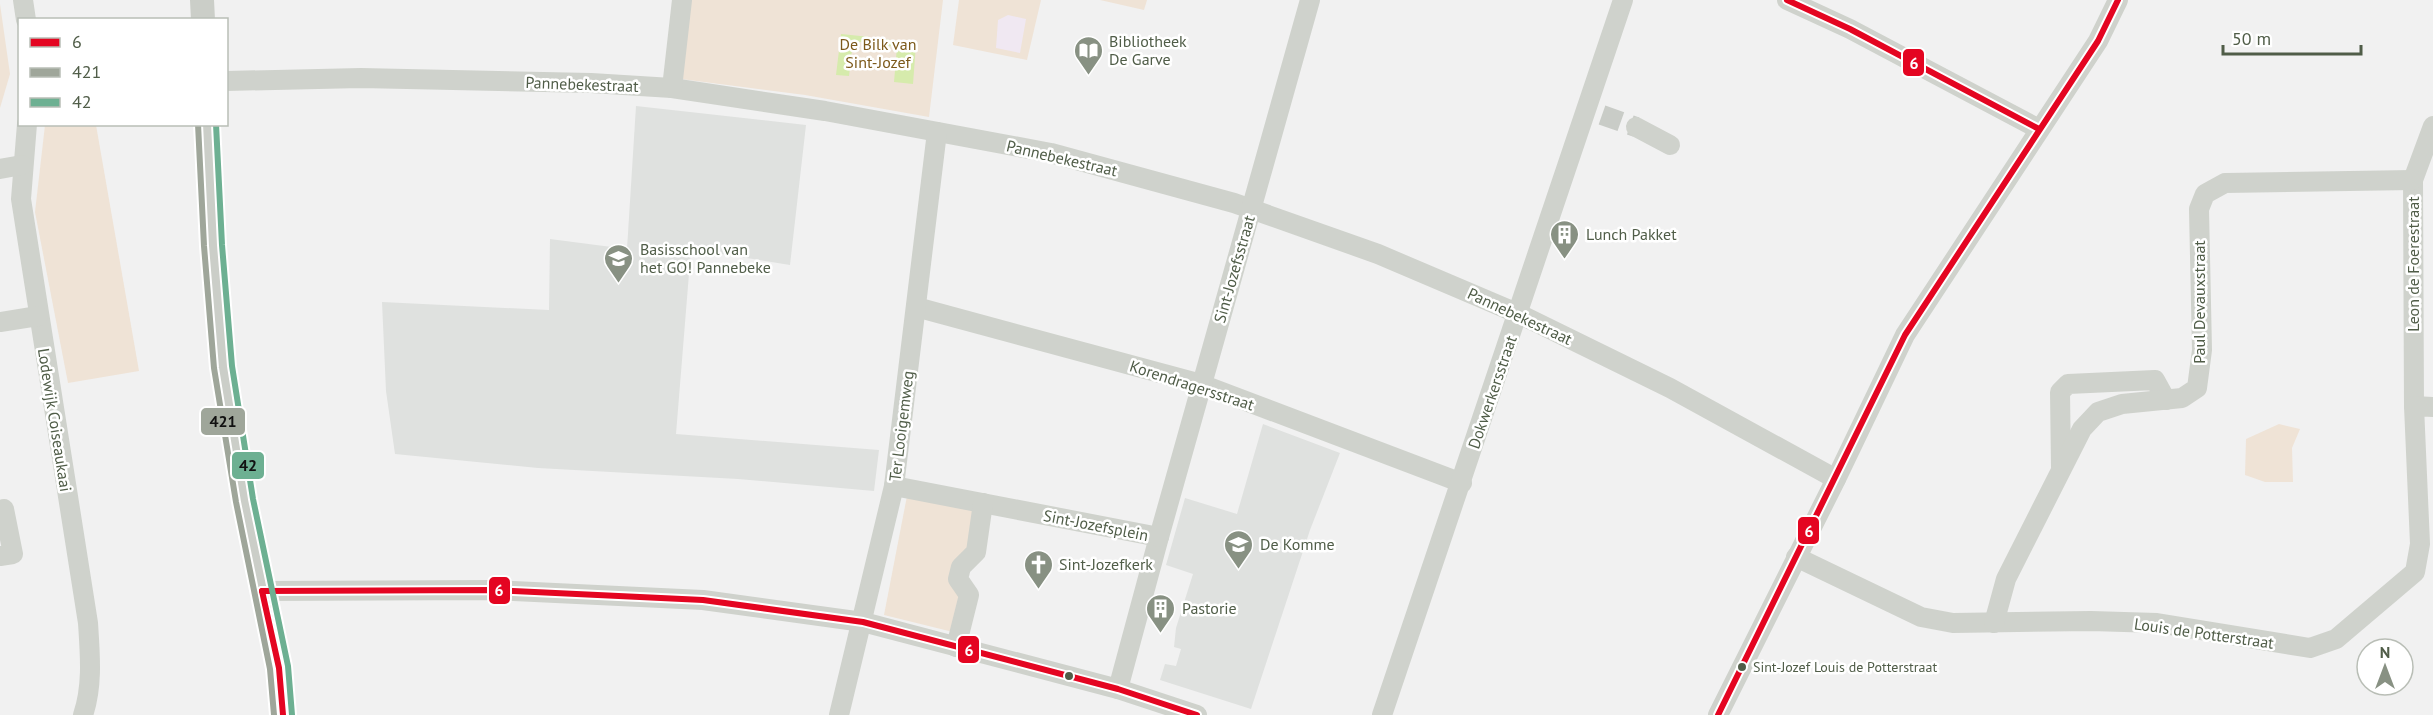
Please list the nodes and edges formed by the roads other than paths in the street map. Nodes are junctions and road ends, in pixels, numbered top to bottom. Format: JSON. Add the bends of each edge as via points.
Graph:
{"nodes":[{"id":1,"x":23,"y":0,"type":"edge"},
{"id":2,"x":202,"y":0,"type":"edge"},
{"id":3,"x":682,"y":0,"type":"edge"},
{"id":4,"x":1310,"y":0,"type":"edge"},
{"id":5,"x":1623,"y":0,"type":"edge"},
{"id":6,"x":1787,"y":0,"type":"edge"},
{"id":7,"x":2118,"y":0,"type":"edge"},
{"id":8,"x":1810,"y":4,"type":"edge"},
{"id":9,"x":26,"y":18,"type":"edge"},
{"id":10,"x":203,"y":18,"type":"edge"},
{"id":11,"x":228,"y":81,"type":"edge"},
{"id":12,"x":672,"y":88,"type":"junction"},
{"id":13,"x":27,"y":126,"type":"edge"},
{"id":14,"x":207,"y":126,"type":"edge"},
{"id":15,"x":2433,"y":126,"type":"edge"},
{"id":16,"x":1636,"y":127,"type":"tunnel mouth"},
{"id":17,"x":2039,"y":129,"type":"junction"},
{"id":18,"x":937,"y":132,"type":"junction"},
{"id":19,"x":1670,"y":145,"type":"dead end"},
{"id":20,"x":22,"y":165,"type":"junction"},
{"id":21,"x":0,"y":169,"type":"edge"},
{"id":22,"x":2413,"y":180,"type":"junction"},
{"id":23,"x":1251,"y":208,"type":"junction"},
{"id":24,"x":916,"y":307,"type":"junction"},
{"id":25,"x":1519,"y":314,"type":"junction"},
{"id":26,"x":38,"y":316,"type":"junction"},
{"id":27,"x":0,"y":322,"type":"edge"},
{"id":28,"x":1201,"y":384,"type":"junction"},
{"id":29,"x":2166,"y":400,"type":"junction"},
{"id":30,"x":2424,"y":406,"type":"edge"},
{"id":31,"x":2061,"y":470,"type":"junction"},
{"id":32,"x":1836,"y":478,"type":"junction"},
{"id":33,"x":1462,"y":483,"type":"junction"},
{"id":34,"x":894,"y":486,"type":"junction"},
{"id":35,"x":983,"y":503,"type":"junction"},
{"id":36,"x":0,"y":510,"type":"edge"},
{"id":37,"x":1160,"y":537,"type":"junction"},
{"id":38,"x":0,"y":556,"type":"edge"},
{"id":39,"x":1796,"y":557,"type":"junction"},
{"id":40,"x":262,"y":591,"type":"junction"},
{"id":41,"x":863,"y":622,"type":"junction"},
{"id":42,"x":1994,"y":623,"type":"junction"},
{"id":43,"x":956,"y":647,"type":"junction"},
{"id":44,"x":1118,"y":689,"type":"junction"},
{"id":45,"x":83,"y":715,"type":"edge"},
{"id":46,"x":283,"y":715,"type":"edge"},
{"id":47,"x":839,"y":715,"type":"edge"},
{"id":48,"x":1197,"y":715,"type":"edge"},
{"id":49,"x":1382,"y":715,"type":"edge"},
{"id":50,"x":1718,"y":715,"type":"edge"}],
"edges":[{"from":1,"to":9,"type":"street"},
{"from":2,"to":10,"type":"main road"},
{"from":3,"to":12,"type":"street"},
{"from":4,"to":23,"type":"street","name":"Sint-Jozefsstraat"},
{"from":5,"to":25,"type":"street","name":"Dokwerkersstraat","via":[[1594,113]]},
{"from":6,"to":8,"type":"street"},
{"from":7,"to":17,"type":"street","via":[[2098,41]]},
{"from":8,"to":17,"type":"street"},
{"from":11,"to":12,"type":"street","name":"Pannebekestraat","via":[[372,78]]},
{"from":12,"to":18,"type":"street","name":"Pannebekestraat"},
{"from":13,"to":20,"type":"street","name":"Lodewijk Coiseaukaai"},
{"from":14,"to":40,"type":"main road","via":[[226,400]]},
{"from":15,"to":22,"type":"street","name":"Leon de Foerestraat"},
{"from":16,"to":19,"type":"street"},
{"from":17,"to":32,"type":"street","via":[[1905,335]]},
{"from":18,"to":23,"type":"street","name":"Pannebekestraat","via":[[1051,153]]},
{"from":18,"to":24,"type":"street","name":"Ter Looigemweg"},
{"from":20,"to":21,"type":"street"},
{"from":20,"to":26,"type":"street","name":"Lodewijk Coiseaukaai","via":[[21,199]]},
{"from":22,"to":29,"type":"street","name":"Paul Devauxstraat","via":[[2225,183],[2205,194],[2199,209],[2202,350],[2197,388],[2182,398]]},
{"from":22,"to":30,"type":"street","name":"Leon de Foerestraat"},
{"from":23,"to":25,"type":"street","name":"Pannebekestraat","via":[[1378,254]]},
{"from":23,"to":28,"type":"street","name":"Sint-Jozefsstraat"},
{"from":24,"to":28,"type":"street","name":"Korendragersstraat"},
{"from":24,"to":34,"type":"street","name":"Ter Looigemweg"},
{"from":25,"to":32,"type":"street","name":"Pannebekestraat","via":[[1670,388]]},
{"from":25,"to":33,"type":"street","name":"Dokwerkersstraat"},
{"from":26,"to":27,"type":"street"},
{"from":26,"to":45,"type":"street","name":"Lodewijk Coiseaukaai","via":[[88,624],[90,680]]},
{"from":28,"to":33,"type":"street","name":"Korendragersstraat"},
{"from":28,"to":37,"type":"street","name":"Sint-Jozefsstraat"},
{"from":29,"to":31,"type":"street","name":"Paul Devauxstraat","via":[[2122,404],[2098,412],[2082,429]]},
{"from":29,"to":31,"type":"street","via":[[2155,380],[2068,384],[2060,392]]},
{"from":30,"to":42,"type":"street","name":"Louis de Potterstraat","via":[[2420,544],[2415,572],[2336,639],[2310,648],[2157,623]]},
{"from":31,"to":42,"type":"street","name":"Paul Devauxstraat","via":[[2006,579]]},
{"from":32,"to":39,"type":"street"},
{"from":33,"to":49,"type":"street","name":"Dokwerkersstraat"},
{"from":34,"to":35,"type":"street","name":"Sint-Jozefsplein"},
{"from":34,"to":41,"type":"street","name":"Ter Looigemweg"},
{"from":35,"to":37,"type":"street","name":"Sint-Jozefsplein"},
{"from":35,"to":43,"type":"street","via":[[976,552],[961,567],[958,579],[969,596]]},
{"from":36,"to":38,"type":"street","via":[[4,509],[13,554]]},
{"from":37,"to":44,"type":"street","name":"Sint-Jozefsplein"},
{"from":39,"to":42,"type":"street","name":"Louis de Potterstraat","via":[[1921,617],[1953,624]]},
{"from":39,"to":50,"type":"street"},
{"from":40,"to":41,"type":"street","via":[[491,590],[703,600]]},
{"from":40,"to":46,"type":"main road","via":[[279,660]]},
{"from":41,"to":43,"type":"street"},
{"from":41,"to":47,"type":"street","name":"Ter Looigemweg"},
{"from":43,"to":44,"type":"street"},
{"from":44,"to":48,"type":"street"}]}
